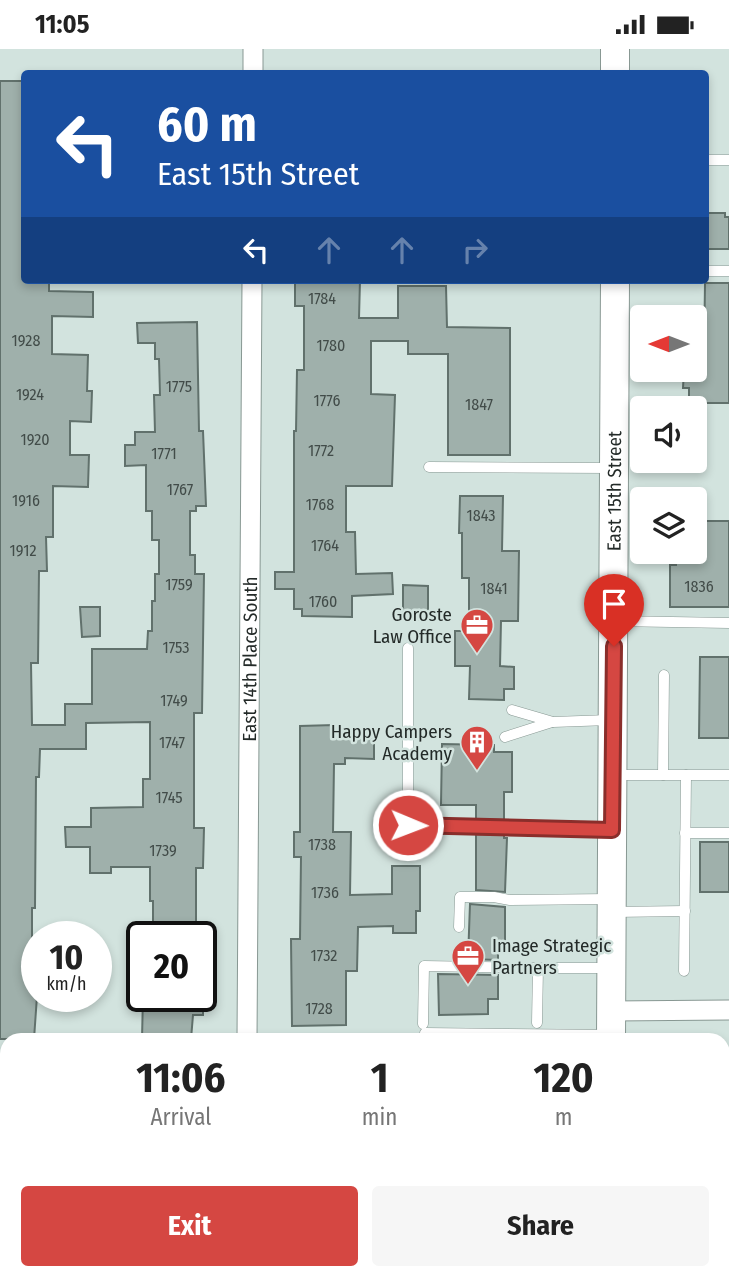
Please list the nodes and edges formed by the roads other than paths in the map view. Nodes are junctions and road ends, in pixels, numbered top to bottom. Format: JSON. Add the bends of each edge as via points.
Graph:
{"nodes":[{"id":1,"x":253,"y":49,"type":"edge"},
{"id":2,"x":615,"y":49,"type":"edge"},
{"id":3,"x":253,"y":70,"type":"edge"},
{"id":4,"x":615,"y":70,"type":"edge"},
{"id":5,"x":709,"y":160,"type":"edge"},
{"id":6,"x":729,"y":160,"type":"edge"},
{"id":7,"x":709,"y":271,"type":"edge"},
{"id":8,"x":729,"y":271,"type":"edge"},
{"id":9,"x":252,"y":284,"type":"edge"},
{"id":10,"x":615,"y":284,"type":"edge"},
{"id":11,"x":429,"y":467,"type":"dead end"},
{"id":12,"x":614,"y":468,"type":"junction"},
{"id":13,"x":614,"y":621,"type":"junction"},
{"id":14,"x":729,"y":623,"type":"edge"},
{"id":15,"x":408,"y":647,"type":"dead end"},
{"id":16,"x":664,"y":675,"type":"dead end"},
{"id":17,"x":512,"y":710,"type":"dead end"},
{"id":18,"x":613,"y":720,"type":"junction"},
{"id":19,"x":552,"y":722,"type":"junction"},
{"id":20,"x":505,"y":737,"type":"dead end"},
{"id":21,"x":613,"y":775,"type":"junction"},
{"id":22,"x":663,"y":775,"type":"junction"},
{"id":23,"x":686,"y":775,"type":"junction"},
{"id":24,"x":729,"y":775,"type":"edge"},
{"id":25,"x":612,"y":830,"type":"junction"},
{"id":26,"x":685,"y":833,"type":"junction"},
{"id":27,"x":729,"y":833,"type":"edge"},
{"id":28,"x":612,"y":905,"type":"junction"},
{"id":29,"x":685,"y":911,"type":"junction"},
{"id":30,"x":459,"y":927,"type":"dead end"},
{"id":31,"x":538,"y":968,"type":"junction"},
{"id":32,"x":612,"y":968,"type":"junction"},
{"id":33,"x":684,"y":971,"type":"dead end"},
{"id":34,"x":729,"y":1010,"type":"edge"},
{"id":35,"x":537,"y":1023,"type":"dead end"},
{"id":36,"x":424,"y":1024,"type":"dead end"},
{"id":37,"x":611,"y":1028,"type":"edge"},
{"id":38,"x":247,"y":1033,"type":"edge"},
{"id":39,"x":425,"y":1033,"type":"edge"}],
"edges":[{"from":1,"to":3,"type":"street"},
{"from":2,"to":4,"type":"main road"},
{"from":5,"to":6,"type":"lane"},
{"from":7,"to":8,"type":"lane"},
{"from":9,"to":38,"type":"street","name":"East 14th Place South"},
{"from":10,"to":12,"type":"main road","name":"East 15th Street"},
{"from":11,"to":12,"type":"lane"},
{"from":12,"to":13,"type":"main road","name":"East 15th Street"},
{"from":13,"to":14,"type":"lane"},
{"from":13,"to":18,"type":"main road","name":"East 15th Street"},
{"from":15,"to":25,"type":"lane","via":[[408,825]]},
{"from":16,"to":22,"type":"lane"},
{"from":17,"to":19,"type":"lane"},
{"from":18,"to":19,"type":"lane"},
{"from":18,"to":21,"type":"main road","name":"East 15th Street"},
{"from":19,"to":20,"type":"lane"},
{"from":21,"to":22,"type":"lane"},
{"from":21,"to":25,"type":"main road","name":"East 15th Street"},
{"from":22,"to":23,"type":"lane"},
{"from":23,"to":24,"type":"lane"},
{"from":23,"to":26,"type":"lane"},
{"from":25,"to":28,"type":"main road","name":"East 15th Street"},
{"from":26,"to":27,"type":"lane"},
{"from":26,"to":29,"type":"lane"},
{"from":28,"to":29,"type":"lane"},
{"from":28,"to":30,"type":"lane","via":[[460,897]]},
{"from":28,"to":32,"type":"main road","name":"East 15th Street"},
{"from":29,"to":33,"type":"lane"},
{"from":31,"to":32,"type":"lane"},
{"from":31,"to":35,"type":"lane"},
{"from":31,"to":36,"type":"lane","via":[[424,966]]},
{"from":32,"to":37,"type":"main road","name":"East 15th Street"},
{"from":34,"to":37,"type":"street"},
{"from":37,"to":39,"type":"lane"}]}
